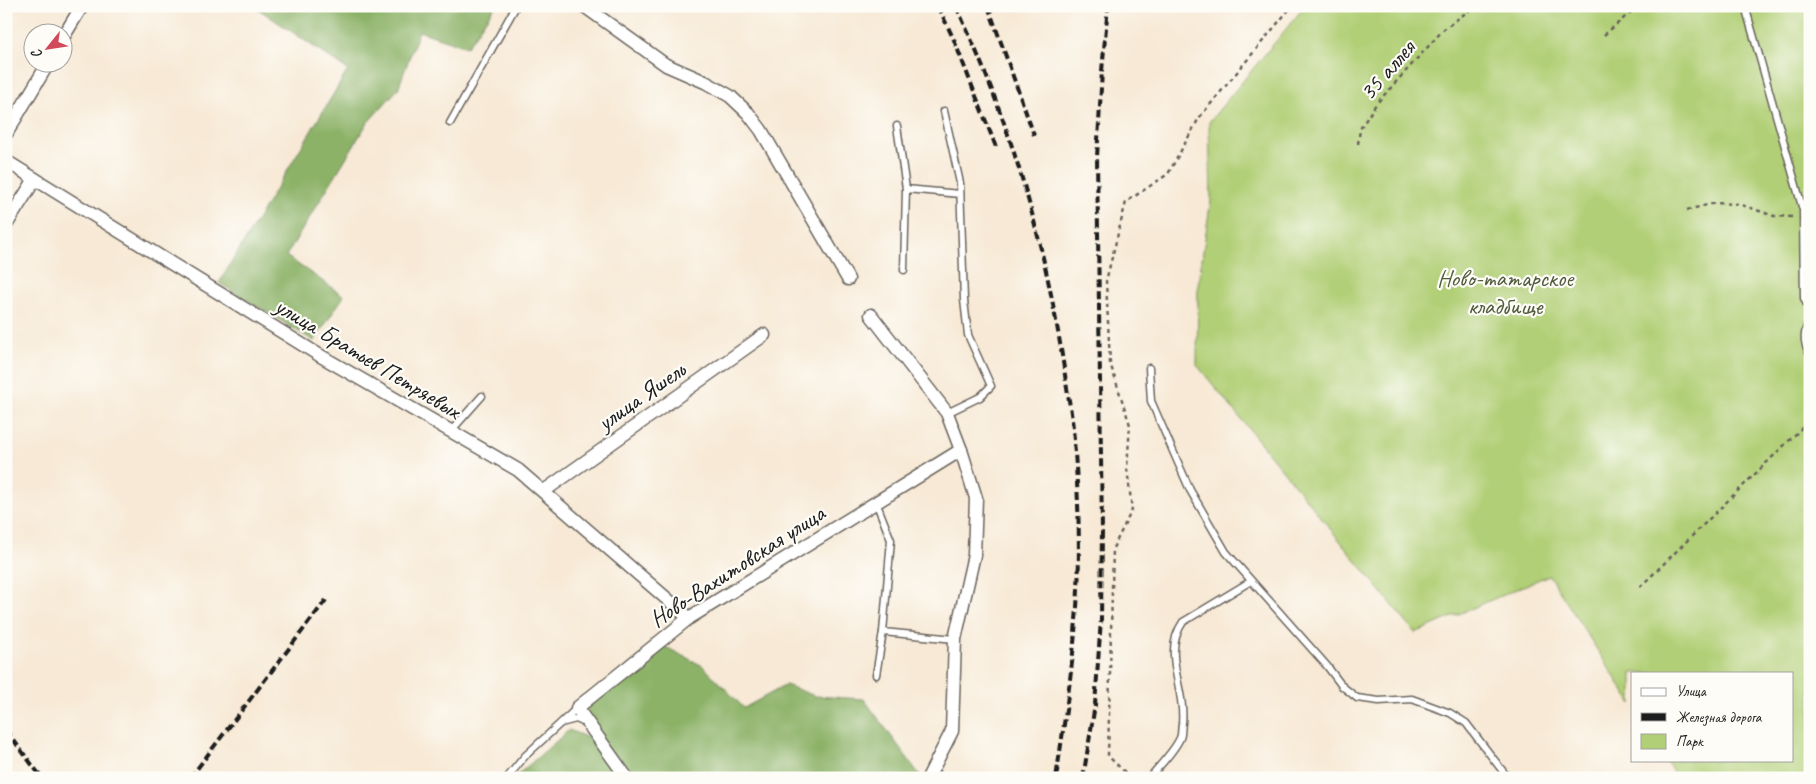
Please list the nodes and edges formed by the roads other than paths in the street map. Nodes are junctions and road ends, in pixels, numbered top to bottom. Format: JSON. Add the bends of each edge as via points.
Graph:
{"nodes":[{"id":1,"x":82,"y":6,"type":"edge"},
{"id":2,"x":516,"y":6,"type":"edge"},
{"id":3,"x":606,"y":6,"type":"edge"},
{"id":4,"x":1746,"y":6,"type":"edge"},
{"id":5,"x":588,"y":8,"type":"edge"},
{"id":6,"x":72,"y":22,"type":"edge"},
{"id":7,"x":43,"y":72,"type":"edge"},
{"id":8,"x":944,"y":111,"type":"dead end"},
{"id":9,"x":450,"y":123,"type":"dead end"},
{"id":10,"x":896,"y":126,"type":"dead end"},
{"id":11,"x":6,"y":134,"type":"edge"},
{"id":12,"x":6,"y":161,"type":"edge"},
{"id":13,"x":35,"y":179,"type":"junction"},
{"id":14,"x":906,"y":189,"type":"junction"},
{"id":15,"x":960,"y":194,"type":"junction"},
{"id":16,"x":6,"y":225,"type":"edge"},
{"id":17,"x":904,"y":270,"type":"dead end"},
{"id":18,"x":848,"y":279,"type":"dead end"},
{"id":19,"x":1810,"y":311,"type":"edge"},
{"id":20,"x":871,"y":315,"type":"dead end"},
{"id":21,"x":1810,"y":319,"type":"edge"},
{"id":22,"x":764,"y":335,"type":"dead end"},
{"id":23,"x":1810,"y":354,"type":"edge"},
{"id":24,"x":1149,"y":368,"type":"dead end"},
{"id":25,"x":482,"y":396,"type":"dead end"},
{"id":26,"x":947,"y":413,"type":"junction"},
{"id":27,"x":450,"y":431,"type":"junction"},
{"id":28,"x":961,"y":450,"type":"junction"},
{"id":29,"x":544,"y":491,"type":"junction"},
{"id":30,"x":876,"y":502,"type":"junction"},
{"id":31,"x":1251,"y":581,"type":"junction"},
{"id":32,"x":689,"y":618,"type":"junction"},
{"id":33,"x":883,"y":632,"type":"junction"},
{"id":34,"x":955,"y":639,"type":"junction"},
{"id":35,"x":876,"y":675,"type":"dead end"},
{"id":36,"x":577,"y":708,"type":"junction"},
{"id":37,"x":561,"y":723,"type":"junction"},
{"id":38,"x":588,"y":725,"type":"junction"},
{"id":39,"x":507,"y":778,"type":"edge"},
{"id":40,"x":627,"y":778,"type":"edge"},
{"id":41,"x":928,"y":778,"type":"edge"},
{"id":42,"x":1149,"y":778,"type":"edge"},
{"id":43,"x":1508,"y":778,"type":"edge"}],
"edges":[{"from":1,"to":6,"type":"street"},
{"from":2,"to":9,"type":"lane"},
{"from":3,"to":5,"type":"street"},
{"from":4,"to":19,"type":"lane","via":[[1803,210],[1804,298]]},
{"from":5,"to":18,"type":"street","via":[[666,65],[730,96],[748,113]]},
{"from":7,"to":11,"type":"street"},
{"from":8,"to":15,"type":"lane"},
{"from":10,"to":14,"type":"lane"},
{"from":12,"to":13,"type":"street","name":"улица Братьев Петряевых"},
{"from":13,"to":16,"type":"street"},
{"from":13,"to":27,"type":"street","name":"улица Братьев Петряевых","via":[[360,382]]},
{"from":14,"to":15,"type":"lane"},
{"from":14,"to":17,"type":"lane"},
{"from":15,"to":26,"type":"lane","via":[[968,335],[992,386],[980,397]]},
{"from":20,"to":26,"type":"street"},
{"from":21,"to":23,"type":"lane","via":[[1804,331]]},
{"from":22,"to":29,"type":"street","name":"улица Яшель"},
{"from":24,"to":31,"type":"lane","via":[[1151,401],[1190,490],[1226,552]]},
{"from":25,"to":27,"type":"lane"},
{"from":26,"to":28,"type":"street"},
{"from":27,"to":29,"type":"street","name":"улица Братьев Петряевых","via":[[518,470]]},
{"from":28,"to":30,"type":"street","name":"Ново-Вахитовская улица"},
{"from":28,"to":34,"type":"street","via":[[976,498],[974,556]]},
{"from":29,"to":32,"type":"street","name":"улица Братьев Петряевых"},
{"from":30,"to":32,"type":"street","name":"Ново-Вахитовская улица"},
{"from":30,"to":33,"type":"lane","via":[[892,540]]},
{"from":31,"to":42,"type":"lane","via":[[1182,622],[1175,632],[1172,649],[1183,714],[1180,738]]},
{"from":31,"to":43,"type":"lane","via":[[1342,686],[1357,698],[1379,701],[1412,699],[1450,713],[1466,723]]},
{"from":32,"to":36,"type":"street","name":"Ново-Вахитовская улица"},
{"from":33,"to":34,"type":"lane"},
{"from":33,"to":35,"type":"lane"},
{"from":34,"to":41,"type":"street","via":[[952,731]]},
{"from":36,"to":37,"type":"lane","name":"Ново-Вахитовская улица"},
{"from":36,"to":38,"type":"street"},
{"from":37,"to":38,"type":"lane","via":[[576,720]]},
{"from":37,"to":39,"type":"lane","name":"Ново-Вахитовская улица","via":[[525,756]]},
{"from":38,"to":40,"type":"street"}]}
